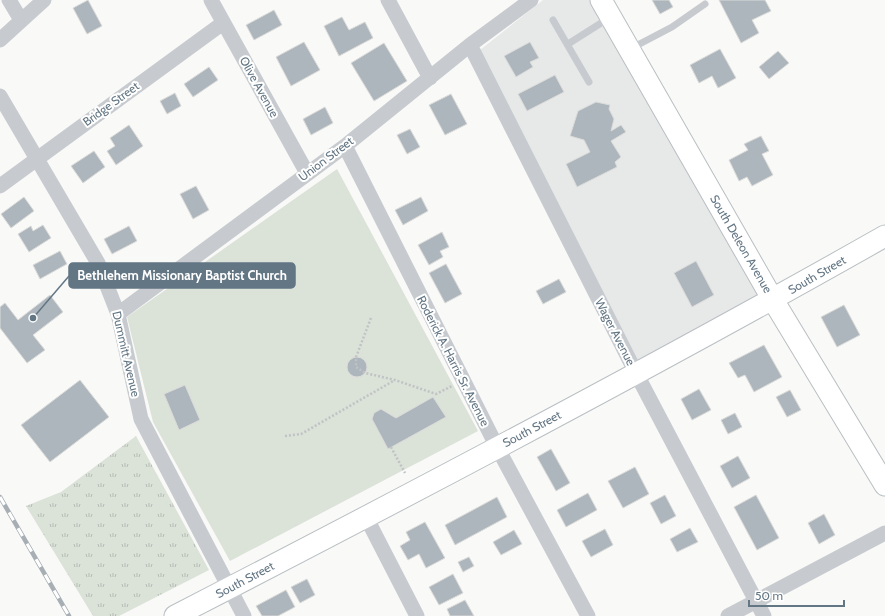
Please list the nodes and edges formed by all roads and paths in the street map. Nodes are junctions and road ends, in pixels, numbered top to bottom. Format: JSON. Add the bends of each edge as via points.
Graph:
{"nodes":[{"id":1,"x":9,"y":0,"type":"edge"},
{"id":2,"x":44,"y":0,"type":"edge"},
{"id":3,"x":210,"y":0,"type":"edge"},
{"id":4,"x":388,"y":0,"type":"edge"},
{"id":5,"x":531,"y":0,"type":"edge"},
{"id":6,"x":706,"y":4,"type":"dead end"},
{"id":7,"x":606,"y":8,"type":"edge"},
{"id":8,"x":21,"y":20,"type":"junction"},
{"id":9,"x":553,"y":20,"type":"dead end"},
{"id":10,"x":223,"y":23,"type":"junction"},
{"id":11,"x":0,"y":40,"type":"edge"},
{"id":12,"x":568,"y":44,"type":"junction"},
{"id":13,"x":470,"y":45,"type":"junction"},
{"id":14,"x":630,"y":50,"type":"junction"},
{"id":15,"x":430,"y":78,"type":"junction"},
{"id":16,"x":589,"y":82,"type":"dead end"},
{"id":17,"x":0,"y":96,"type":"edge"},
{"id":18,"x":345,"y":146,"type":"junction"},
{"id":19,"x":36,"y":158,"type":"junction"},
{"id":20,"x":307,"y":173,"type":"junction"},
{"id":21,"x":0,"y":186,"type":"edge"},
{"id":22,"x":885,"y":236,"type":"edge"},
{"id":23,"x":772,"y":300,"type":"junction"},
{"id":24,"x":118,"y":314,"type":"junction"},
{"id":25,"x":371,"y":318,"type":"dead end"},
{"id":26,"x":636,"y":373,"type":"junction"},
{"id":27,"x":395,"y":380,"type":"junction"},
{"id":28,"x":463,"y":380,"type":"junction"},
{"id":29,"x":285,"y":436,"type":"dead end"},
{"id":30,"x":391,"y":447,"type":"dead end"},
{"id":31,"x":497,"y":447,"type":"junction"},
{"id":32,"x":405,"y":473,"type":"dead end"},
{"id":33,"x":885,"y":485,"type":"edge"},
{"id":34,"x":366,"y":517,"type":"junction"},
{"id":35,"x":885,"y":533,"type":"edge"},
{"id":36,"x":230,"y":588,"type":"junction"},
{"id":37,"x":757,"y":601,"type":"junction"},
{"id":38,"x":175,"y":616,"type":"edge"},
{"id":39,"x":244,"y":616,"type":"edge"},
{"id":40,"x":417,"y":616,"type":"edge"},
{"id":41,"x":588,"y":616,"type":"edge"},
{"id":42,"x":728,"y":616,"type":"edge"},
{"id":43,"x":764,"y":616,"type":"edge"}],
"edges":[{"from":1,"to":8,"type":"street"},
{"from":2,"to":8,"type":"street"},
{"from":3,"to":10,"type":"street","name":"Olive Avenue"},
{"from":4,"to":15,"type":"street"},
{"from":5,"to":13,"type":"street","name":"Union Street"},
{"from":6,"to":14,"type":"lane","via":[[672,27]]},
{"from":7,"to":12,"type":"lane"},
{"from":7,"to":14,"type":"main road","name":"South Deleon Avenue"},
{"from":8,"to":11,"type":"street"},
{"from":9,"to":12,"type":"lane"},
{"from":10,"to":19,"type":"street","name":"Bridge Street"},
{"from":10,"to":20,"type":"street","name":"Olive Avenue"},
{"from":12,"to":16,"type":"lane"},
{"from":13,"to":15,"type":"street","name":"Union Street"},
{"from":13,"to":26,"type":"street","name":"Wager Avenue"},
{"from":14,"to":23,"type":"main road","name":"South Deleon Avenue"},
{"from":15,"to":18,"type":"street","name":"Union Street"},
{"from":17,"to":19,"type":"street","name":"Dummitt Avenue"},
{"from":18,"to":20,"type":"street","name":"Union Street"},
{"from":18,"to":28,"type":"street","name":"Roderick A. Harris Sr. Avenue"},
{"from":19,"to":21,"type":"street","name":"Bridge Street"},
{"from":19,"to":24,"type":"street","name":"Dummitt Avenue","via":[[98,263]]},
{"from":20,"to":24,"type":"street","name":"Union Street"},
{"from":22,"to":23,"type":"main road","name":"South Street"},
{"from":23,"to":26,"type":"main road","name":"South Street"},
{"from":23,"to":33,"type":"main road","name":"South Deleon Avenue"},
{"from":24,"to":36,"type":"street","name":"Dummitt Avenue","via":[[141,419]]},
{"from":25,"to":27,"type":"path","via":[[356,357],[356,367],[365,373]]},
{"from":26,"to":31,"type":"main road","name":"South Street"},
{"from":26,"to":37,"type":"street","name":"Wager Avenue"},
{"from":27,"to":28,"type":"path","via":[[436,394]]},
{"from":27,"to":29,"type":"path","via":[[301,434]]},
{"from":28,"to":31,"type":"street","name":"Roderick A. Harris Sr. Avenue"},
{"from":30,"to":32,"type":"path"},
{"from":31,"to":34,"type":"main road","name":"South Street"},
{"from":31,"to":41,"type":"street","name":"Roderick A. Harris Sr. Avenue"},
{"from":34,"to":36,"type":"main road","name":"South Street"},
{"from":34,"to":40,"type":"street"},
{"from":35,"to":37,"type":"street"},
{"from":36,"to":38,"type":"main road","name":"South Street"},
{"from":36,"to":39,"type":"street","name":"Dummitt Avenue"},
{"from":37,"to":42,"type":"street"},
{"from":37,"to":43,"type":"street","name":"Wager Avenue"}]}
